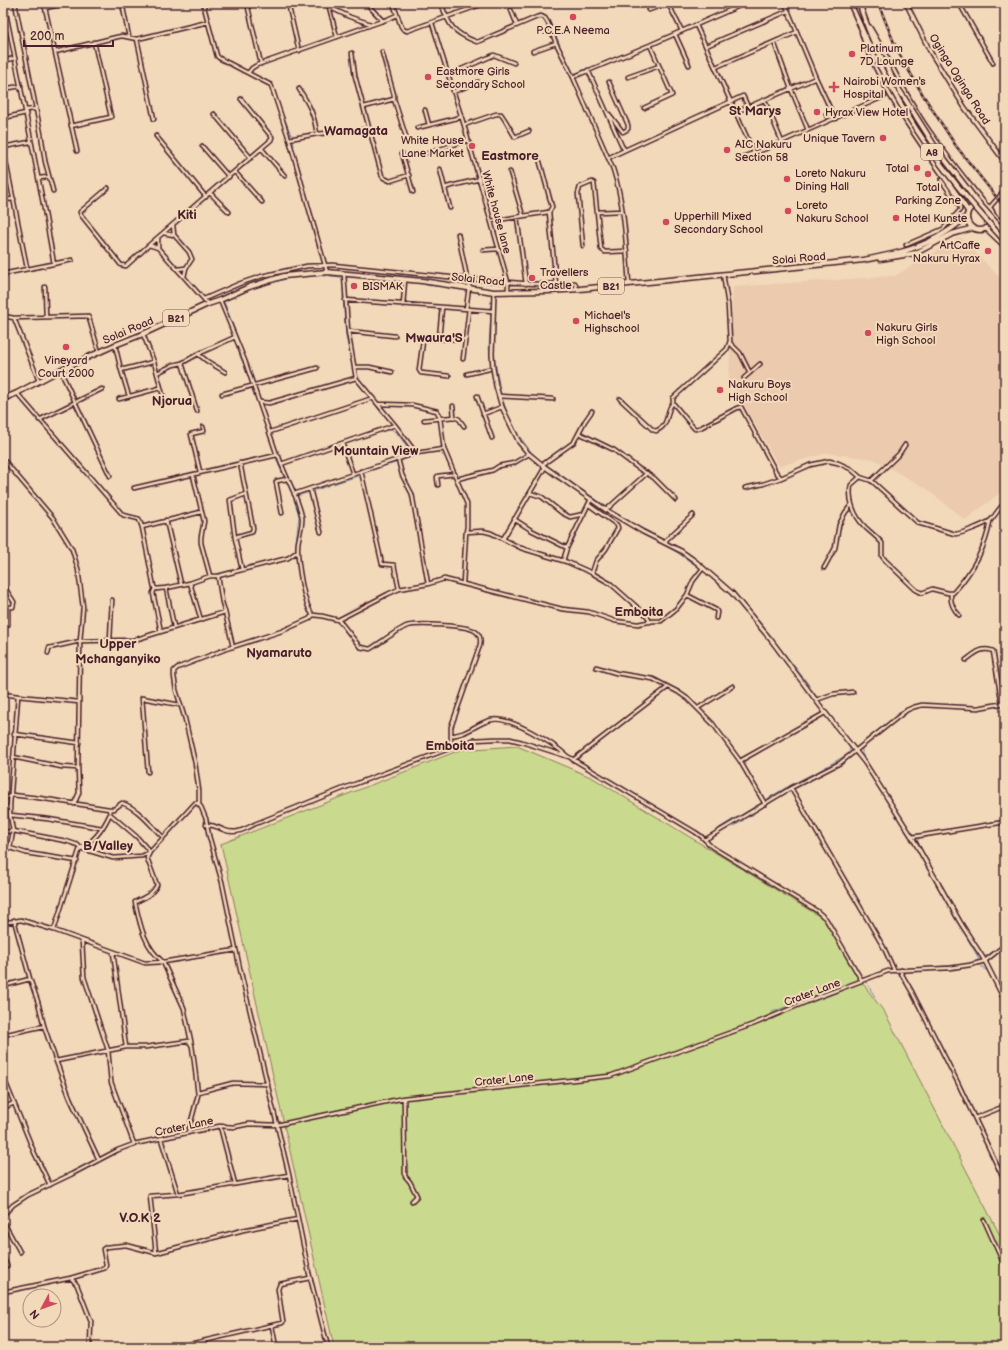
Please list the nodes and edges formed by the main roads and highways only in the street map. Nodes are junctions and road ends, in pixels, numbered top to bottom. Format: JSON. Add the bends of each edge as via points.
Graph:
{"nodes":[{"id":1,"x":850,"y":3,"type":"edge"},
{"id":2,"x":859,"y":3,"type":"edge"},
{"id":3,"x":869,"y":27,"type":"junction"},
{"id":4,"x":862,"y":32,"type":"junction"},
{"id":5,"x":987,"y":207,"type":"junction"},
{"id":6,"x":968,"y":210,"type":"junction"},
{"id":7,"x":992,"y":213,"type":"junction"},
{"id":8,"x":967,"y":216,"type":"junction"},
{"id":9,"x":1005,"y":227,"type":"edge"},
{"id":10,"x":973,"y":228,"type":"junction"},
{"id":11,"x":986,"y":228,"type":"junction"},
{"id":12,"x":1005,"y":233,"type":"edge"},
{"id":13,"x":1005,"y":241,"type":"edge"},
{"id":14,"x":1005,"y":246,"type":"edge"},
{"id":15,"x":864,"y":260,"type":"junction"},
{"id":16,"x":3,"y":399,"type":"edge"}],
"edges":[{"from":1,"to":4,"type":"highway","number":"A8"},
{"from":2,"to":3,"type":"highway","number":"A8"},
{"from":3,"to":5,"type":"highway","via":[[920,118]]},
{"from":3,"to":12,"type":"highway","number":"A8","bridge":true,"via":[[878,51],[898,88],[936,148]]},
{"from":4,"to":6,"type":"highway","via":[[868,51],[894,102]]},
{"from":4,"to":13,"type":"highway","number":"A8","bridge":true,"via":[[892,90],[923,140],[964,195]]},
{"from":5,"to":6,"type":"highway","via":[[976,204]]},
{"from":5,"to":7,"type":"highway"},
{"from":6,"to":8,"type":"highway"},
{"from":7,"to":9,"type":"highway"},
{"from":7,"to":11,"type":"highway","via":[[991,222]]},
{"from":8,"to":10,"type":"highway"},
{"from":8,"to":15,"type":"highway","name":"Solai Road","number":"B21","via":[[955,226],[916,247]]},
{"from":10,"to":11,"type":"highway"},
{"from":10,"to":15,"type":"highway","number":"B21","via":[[952,234],[916,252],[888,259]]},
{"from":11,"to":14,"type":"highway"},
{"from":15,"to":16,"type":"highway","name":"Solai Road","number":"B21","via":[[548,291],[494,292],[405,279],[327,272],[299,273],[270,279],[208,304],[98,352]]}]}
